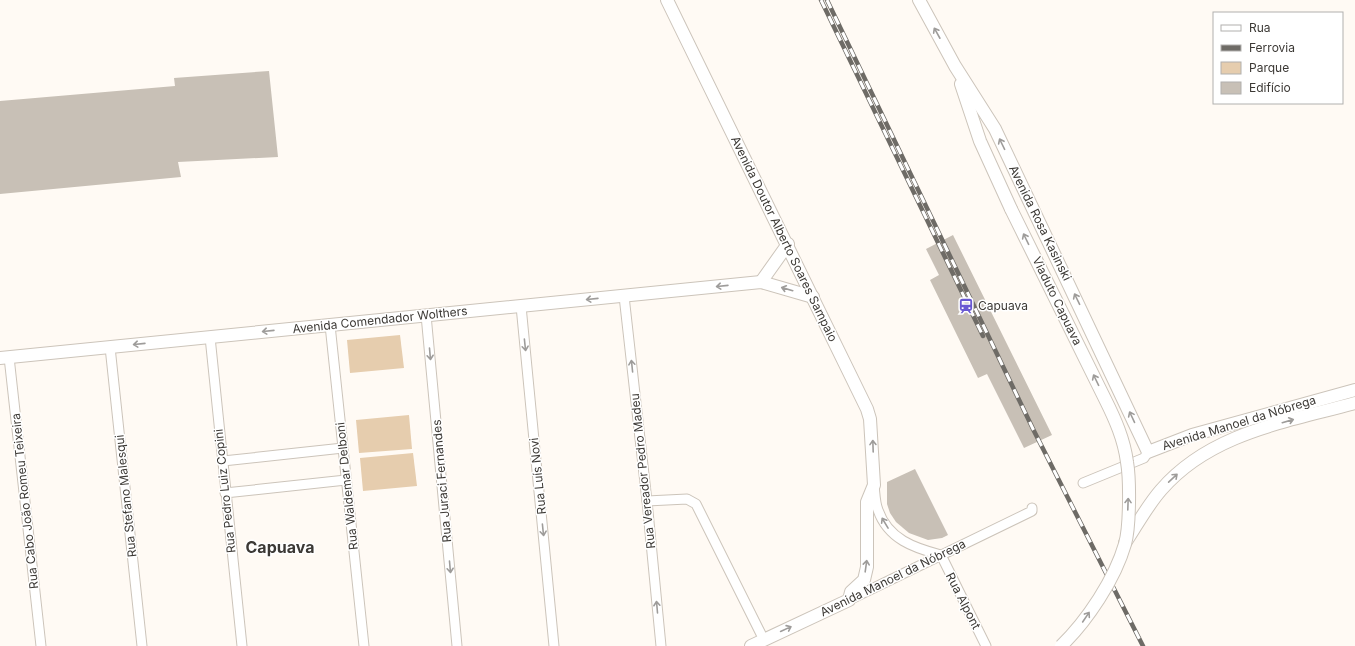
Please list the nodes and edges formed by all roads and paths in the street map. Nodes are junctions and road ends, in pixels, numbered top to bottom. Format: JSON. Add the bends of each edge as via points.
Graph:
{"nodes":[{"id":1,"x":667,"y":0,"type":"edge"},
{"id":2,"x":919,"y":0,"type":"edge"},
{"id":3,"x":955,"y":66,"type":"junction"},
{"id":4,"x":788,"y":244,"type":"junction"},
{"id":5,"x":761,"y":282,"type":"junction"},
{"id":6,"x":624,"y":296,"type":"junction"},
{"id":7,"x":813,"y":297,"type":"junction"},
{"id":8,"x":521,"y":306,"type":"junction"},
{"id":9,"x":426,"y":315,"type":"junction"},
{"id":10,"x":330,"y":325,"type":"junction"},
{"id":11,"x":210,"y":337,"type":"junction"},
{"id":12,"x":110,"y":347,"type":"junction"},
{"id":13,"x":5,"y":357,"type":"edge"},
{"id":14,"x":1355,"y":390,"type":"edge"},
{"id":15,"x":1355,"y":403,"type":"edge"},
{"id":16,"x":343,"y":448,"type":"junction"},
{"id":17,"x":1148,"y":452,"type":"junction"},
{"id":18,"x":222,"y":462,"type":"junction"},
{"id":19,"x":346,"y":480,"type":"junction"},
{"id":20,"x":1083,"y":483,"type":"dead end"},
{"id":21,"x":874,"y":486,"type":"junction"},
{"id":22,"x":225,"y":493,"type":"junction"},
{"id":23,"x":647,"y":501,"type":"junction"},
{"id":24,"x":1032,"y":508,"type":"dead end"},
{"id":25,"x":1125,"y":543,"type":"junction"},
{"id":26,"x":941,"y":555,"type":"junction"},
{"id":27,"x":849,"y":600,"type":"junction"},
{"id":28,"x":764,"y":640,"type":"junction"},
{"id":29,"x":40,"y":646,"type":"edge"},
{"id":30,"x":142,"y":646,"type":"edge"},
{"id":31,"x":242,"y":646,"type":"edge"},
{"id":32,"x":364,"y":646,"type":"edge"},
{"id":33,"x":457,"y":646,"type":"edge"},
{"id":34,"x":554,"y":646,"type":"edge"},
{"id":35,"x":661,"y":646,"type":"edge"},
{"id":36,"x":751,"y":646,"type":"edge"},
{"id":37,"x":986,"y":646,"type":"edge"},
{"id":38,"x":1061,"y":646,"type":"edge"}],
"edges":[{"from":1,"to":4,"type":"main road","name":"Avenida Doutor Alberto Soares Sampaio"},
{"from":3,"to":2,"type":"main road","name":"Avenida Rosa Kasinski","one_way":true},
{"from":17,"to":3,"type":"main road","name":"Avenida Rosa Kasinski","one_way":true,"via":[[994,129]]},
{"from":25,"to":3,"type":"main road","name":"Viaduto Capuava","one_way":true,"bridge":true,"via":[[1127,462],[1117,424],[980,141]]},
{"from":4,"to":5,"type":"main road"},
{"from":4,"to":7,"type":"main road","name":"Avenida Doutor Alberto Soares Sampaio"},
{"from":5,"to":6,"type":"main road","name":"Avenida Comendador Wolthers","one_way":true},
{"from":7,"to":5,"type":"main road","name":"Avenida Comendador Wolthers","one_way":true},
{"from":6,"to":8,"type":"main road","name":"Avenida Comendador Wolthers","one_way":true},
{"from":23,"to":6,"type":"street","name":"Rua Vereador Pedro Madeu","one_way":true},
{"from":21,"to":7,"type":"main road","name":"Avenida Doutor Alberto Soares Sampaio","one_way":true,"via":[[872,437],[867,409]]},
{"from":8,"to":9,"type":"main road","name":"Avenida Comendador Wolthers"},
{"from":8,"to":34,"type":"street","name":"Rua Luís Novi","one_way":true},
{"from":9,"to":10,"type":"main road","name":"Avenida Comendador Wolthers"},
{"from":9,"to":33,"type":"street","name":"Rua Juraci Fernandes","one_way":true},
{"from":10,"to":11,"type":"main road","name":"Avenida Comendador Wolthers","one_way":true},
{"from":10,"to":16,"type":"street","name":"Rua Waldemar Delboni"},
{"from":11,"to":12,"type":"main road","name":"Avenida Comendador Wolthers","one_way":true},
{"from":11,"to":18,"type":"street","name":"Rua Pedro Luiz Copini"},
{"from":12,"to":13,"type":"main road","name":"Avenida Comendador Wolthers"},
{"from":12,"to":30,"type":"street","name":"Rua Stefano Malesqui"},
{"from":13,"to":29,"type":"street","name":"Rua Cabo João Romeu Teixeira"},
{"from":14,"to":17,"type":"main road","name":"Avenida Manoel da Nóbrega","via":[[1192,435]]},
{"from":25,"to":15,"type":"main road","name":"Viaduto Capuava","one_way":true,"via":[[1160,490],[1204,453],[1242,434]]},
{"from":16,"to":18,"type":"street"},
{"from":16,"to":19,"type":"street","name":"Rua Waldemar Delboni"},
{"from":17,"to":20,"type":"street","name":"Avenida Manoel da Nóbrega","via":[[1144,458]]},
{"from":18,"to":22,"type":"street","name":"Rua Pedro Luiz Copini"},
{"from":19,"to":22,"type":"street"},
{"from":19,"to":32,"type":"street","name":"Rua Waldemar Delboni"},
{"from":26,"to":21,"type":"street","name":"Avenida Doutor Alberto Soares Sampaio","one_way":true,"via":[[911,546],[897,538],[886,527],[878,510]]},
{"from":27,"to":21,"type":"main road","name":"Avenida Doutor Alberto Soares Sampaio","one_way":true,"via":[[852,592],[864,580],[867,568],[867,502]]},
{"from":22,"to":31,"type":"street","name":"Rua Pedro Luiz Copini"},
{"from":23,"to":28,"type":"street","via":[[686,499],[696,504]]},
{"from":35,"to":23,"type":"street","name":"Rua Vereador Pedro Madeu","one_way":true},
{"from":24,"to":26,"type":"street","name":"Avenida Manoel da Nóbrega","via":[[1032,511]]},
{"from":38,"to":25,"type":"main road","name":"Viaduto Capuava","one_way":true,"bridge":true,"via":[[1076,632],[1091,610],[1116,566]]},
{"from":26,"to":27,"type":"street","name":"Avenida Manoel da Nóbrega"},
{"from":26,"to":37,"type":"street","name":"Rua Alpont"},
{"from":28,"to":27,"type":"main road","name":"Avenida Manoel da Nóbrega","one_way":true},
{"from":28,"to":36,"type":"main road","name":"Avenida Manoel da Nóbrega"}]}
